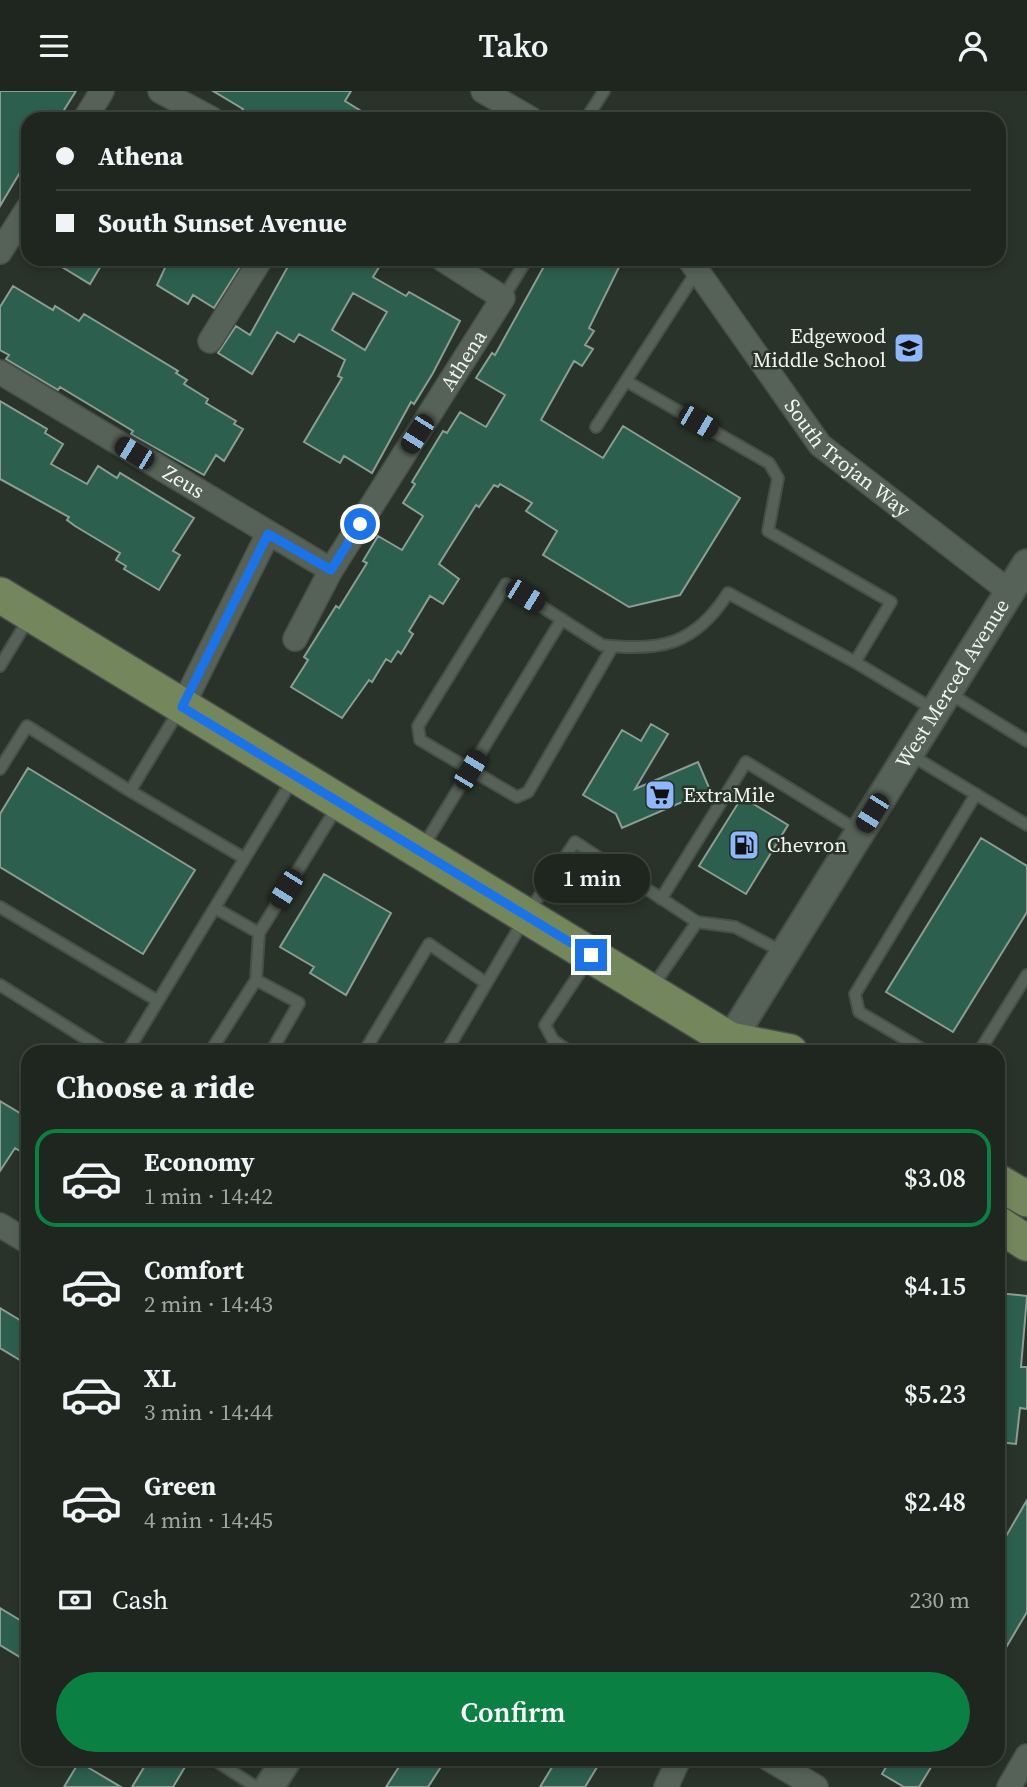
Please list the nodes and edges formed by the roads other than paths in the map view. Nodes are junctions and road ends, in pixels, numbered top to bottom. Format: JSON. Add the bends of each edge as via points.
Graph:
{"nodes":[{"id":1,"x":102,"y":91,"type":"edge"},
{"id":2,"x":160,"y":91,"type":"edge"},
{"id":3,"x":483,"y":91,"type":"edge"},
{"id":4,"x":604,"y":91,"type":"edge"},
{"id":5,"x":89,"y":112,"type":"edge"},
{"id":6,"x":199,"y":112,"type":"edge"},
{"id":7,"x":519,"y":112,"type":"edge"},
{"id":8,"x":590,"y":112,"type":"edge"},
{"id":9,"x":21,"y":219,"type":"edge"},
{"id":10,"x":0,"y":252,"type":"edge"},
{"id":11,"x":257,"y":266,"type":"edge"},
{"id":12,"x":453,"y":266,"type":"edge"},
{"id":13,"x":523,"y":266,"type":"edge"},
{"id":14,"x":692,"y":266,"type":"edge"},
{"id":15,"x":694,"y":266,"type":"edge"},
{"id":16,"x":503,"y":299,"type":"junction"},
{"id":17,"x":210,"y":341,"type":"dead end"},
{"id":18,"x":0,"y":372,"type":"edge"},
{"id":19,"x":626,"y":381,"type":"junction"},
{"id":20,"x":596,"y":427,"type":"dead end"},
{"id":21,"x":268,"y":534,"type":"junction"},
{"id":22,"x":1027,"y":564,"type":"edge"},
{"id":23,"x":331,"y":570,"type":"junction"},
{"id":24,"x":1010,"y":591,"type":"junction"},
{"id":25,"x":0,"y":595,"type":"edge"},
{"id":26,"x":32,"y":614,"type":"junction"},
{"id":27,"x":562,"y":619,"type":"junction"},
{"id":28,"x":295,"y":639,"type":"dead end"},
{"id":29,"x":613,"y":646,"type":"junction"},
{"id":30,"x":855,"y":662,"type":"junction"},
{"id":31,"x":0,"y":666,"type":"edge"},
{"id":32,"x":942,"y":701,"type":"junction"},
{"id":33,"x":182,"y":707,"type":"junction"},
{"id":34,"x":1026,"y":739,"type":"edge"},
{"id":35,"x":909,"y":754,"type":"junction"},
{"id":36,"x":0,"y":769,"type":"edge"},
{"id":37,"x":470,"y":770,"type":"junction"},
{"id":38,"x":295,"y":775,"type":"junction"},
{"id":39,"x":130,"y":791,"type":"junction"},
{"id":40,"x":976,"y":794,"type":"junction"},
{"id":41,"x":340,"y":803,"type":"junction"},
{"id":42,"x":1027,"y":825,"type":"edge"},
{"id":43,"x":860,"y":832,"type":"junction"},
{"id":44,"x":421,"y":852,"type":"junction"},
{"id":45,"x":244,"y":858,"type":"junction"},
{"id":46,"x":661,"y":899,"type":"junction"},
{"id":47,"x":0,"y":908,"type":"edge"},
{"id":48,"x":215,"y":908,"type":"junction"},
{"id":49,"x":526,"y":916,"type":"junction"},
{"id":50,"x":697,"y":922,"type":"junction"},
{"id":51,"x":259,"y":933,"type":"junction"},
{"id":52,"x":785,"y":953,"type":"junction"},
{"id":53,"x":591,"y":955,"type":"junction"},
{"id":54,"x":1027,"y":975,"type":"edge"},
{"id":55,"x":256,"y":980,"type":"junction"},
{"id":56,"x":486,"y":983,"type":"junction"},
{"id":57,"x":0,"y":985,"type":"edge"},
{"id":58,"x":650,"y":991,"type":"junction"},
{"id":59,"x":158,"y":1001,"type":"junction"},
{"id":60,"x":96,"y":1045,"type":"edge"},
{"id":61,"x":131,"y":1045,"type":"edge"},
{"id":62,"x":214,"y":1045,"type":"edge"},
{"id":63,"x":275,"y":1045,"type":"edge"},
{"id":64,"x":368,"y":1045,"type":"edge"},
{"id":65,"x":450,"y":1045,"type":"edge"},
{"id":66,"x":560,"y":1045,"type":"edge"},
{"id":67,"x":728,"y":1045,"type":"edge"},
{"id":68,"x":734,"y":1045,"type":"edge"},
{"id":69,"x":915,"y":1045,"type":"edge"},
{"id":70,"x":982,"y":1045,"type":"edge"},
{"id":71,"x":1005,"y":1186,"type":"edge"},
{"id":72,"x":1027,"y":1199,"type":"edge"},
{"id":73,"x":0,"y":1225,"type":"edge"},
{"id":74,"x":1005,"y":1229,"type":"edge"},
{"id":75,"x":21,"y":1238,"type":"edge"},
{"id":76,"x":1027,"y":1243,"type":"edge"},
{"id":77,"x":1027,"y":1756,"type":"edge"},
{"id":78,"x":224,"y":1766,"type":"edge"},
{"id":79,"x":282,"y":1766,"type":"edge"},
{"id":80,"x":676,"y":1766,"type":"edge"},
{"id":81,"x":781,"y":1766,"type":"edge"},
{"id":82,"x":256,"y":1787,"type":"edge"},
{"id":83,"x":269,"y":1787,"type":"edge"},
{"id":84,"x":666,"y":1787,"type":"edge"},
{"id":85,"x":816,"y":1787,"type":"edge"},
{"id":86,"x":1009,"y":1787,"type":"edge"}],
"edges":[{"from":1,"to":5,"type":"street"},
{"from":2,"to":6,"type":"street"},
{"from":3,"to":7,"type":"street"},
{"from":4,"to":8,"type":"lane"},
{"from":9,"to":10,"type":"street"},
{"from":11,"to":17,"type":"street"},
{"from":12,"to":16,"type":"street"},
{"from":13,"to":16,"type":"lane"},
{"from":14,"to":19,"type":"lane"},
{"from":15,"to":24,"type":"street","name":"South Trojan Way","via":[[820,445]]},
{"from":16,"to":23,"type":"street","name":"Athena"},
{"from":18,"to":21,"type":"street","name":"Zeus"},
{"from":19,"to":20,"type":"lane"},
{"from":19,"to":30,"type":"lane","via":[[769,463],[778,478],[768,531],[891,602]]},
{"from":21,"to":23,"type":"street","name":"Zeus"},
{"from":21,"to":33,"type":"street"},
{"from":22,"to":24,"type":"street","name":"West Merced Avenue"},
{"from":23,"to":28,"type":"street","name":"Athena"},
{"from":24,"to":32,"type":"street","name":"West Merced Avenue"},
{"from":25,"to":26,"type":"main road"},
{"from":26,"to":31,"type":"lane"},
{"from":26,"to":33,"type":"main road"},
{"from":27,"to":29,"type":"lane","via":[[603,645]]},
{"from":27,"to":37,"type":"lane"},
{"from":27,"to":37,"type":"lane","via":[[506,584],[418,726],[420,740]]},
{"from":29,"to":30,"type":"lane","via":[[657,647],[685,639],[718,609],[728,593]]},
{"from":29,"to":37,"type":"lane","via":[[528,792],[517,797]]},
{"from":30,"to":32,"type":"lane"},
{"from":32,"to":34,"type":"lane"},
{"from":32,"to":35,"type":"street","name":"West Merced Avenue"},
{"from":33,"to":38,"type":"main road"},
{"from":33,"to":39,"type":"lane"},
{"from":35,"to":40,"type":"lane"},
{"from":35,"to":43,"type":"street","name":"West Merced Avenue"},
{"from":36,"to":39,"type":"lane","via":[[26,726]]},
{"from":37,"to":44,"type":"lane"},
{"from":38,"to":41,"type":"main road"},
{"from":38,"to":45,"type":"lane"},
{"from":39,"to":45,"type":"lane"},
{"from":40,"to":42,"type":"lane"},
{"from":40,"to":69,"type":"lane","via":[[855,994],[859,1012]]},
{"from":41,"to":44,"type":"main road"},
{"from":41,"to":51,"type":"lane"},
{"from":43,"to":46,"type":"lane","via":[[746,762]]},
{"from":43,"to":52,"type":"street","name":"West Merced Avenue"},
{"from":44,"to":49,"type":"main road"},
{"from":45,"to":48,"type":"lane"},
{"from":46,"to":49,"type":"lane","via":[[575,842]]},
{"from":46,"to":50,"type":"lane"},
{"from":47,"to":59,"type":"lane"},
{"from":48,"to":51,"type":"lane"},
{"from":48,"to":59,"type":"lane"},
{"from":49,"to":53,"type":"main road"},
{"from":49,"to":56,"type":"lane"},
{"from":50,"to":52,"type":"lane","via":[[736,927]]},
{"from":50,"to":58,"type":"lane"},
{"from":51,"to":55,"type":"lane"},
{"from":52,"to":68,"type":"street","name":"West Merced Avenue"},
{"from":53,"to":58,"type":"main road"},
{"from":53,"to":66,"type":"lane","via":[[545,1025]]},
{"from":54,"to":70,"type":"lane"},
{"from":55,"to":62,"type":"lane"},
{"from":55,"to":63,"type":"lane","via":[[299,1003]]},
{"from":56,"to":64,"type":"lane","via":[[429,944]]},
{"from":56,"to":65,"type":"lane"},
{"from":57,"to":60,"type":"lane"},
{"from":58,"to":67,"type":"main road"},
{"from":59,"to":61,"type":"lane"},
{"from":71,"to":72,"type":"main road"},
{"from":73,"to":75,"type":"street"},
{"from":74,"to":76,"type":"main road"},
{"from":77,"to":86,"type":"street"},
{"from":78,"to":82,"type":"lane"},
{"from":79,"to":83,"type":"street"},
{"from":80,"to":84,"type":"street"},
{"from":81,"to":85,"type":"street"}]}
